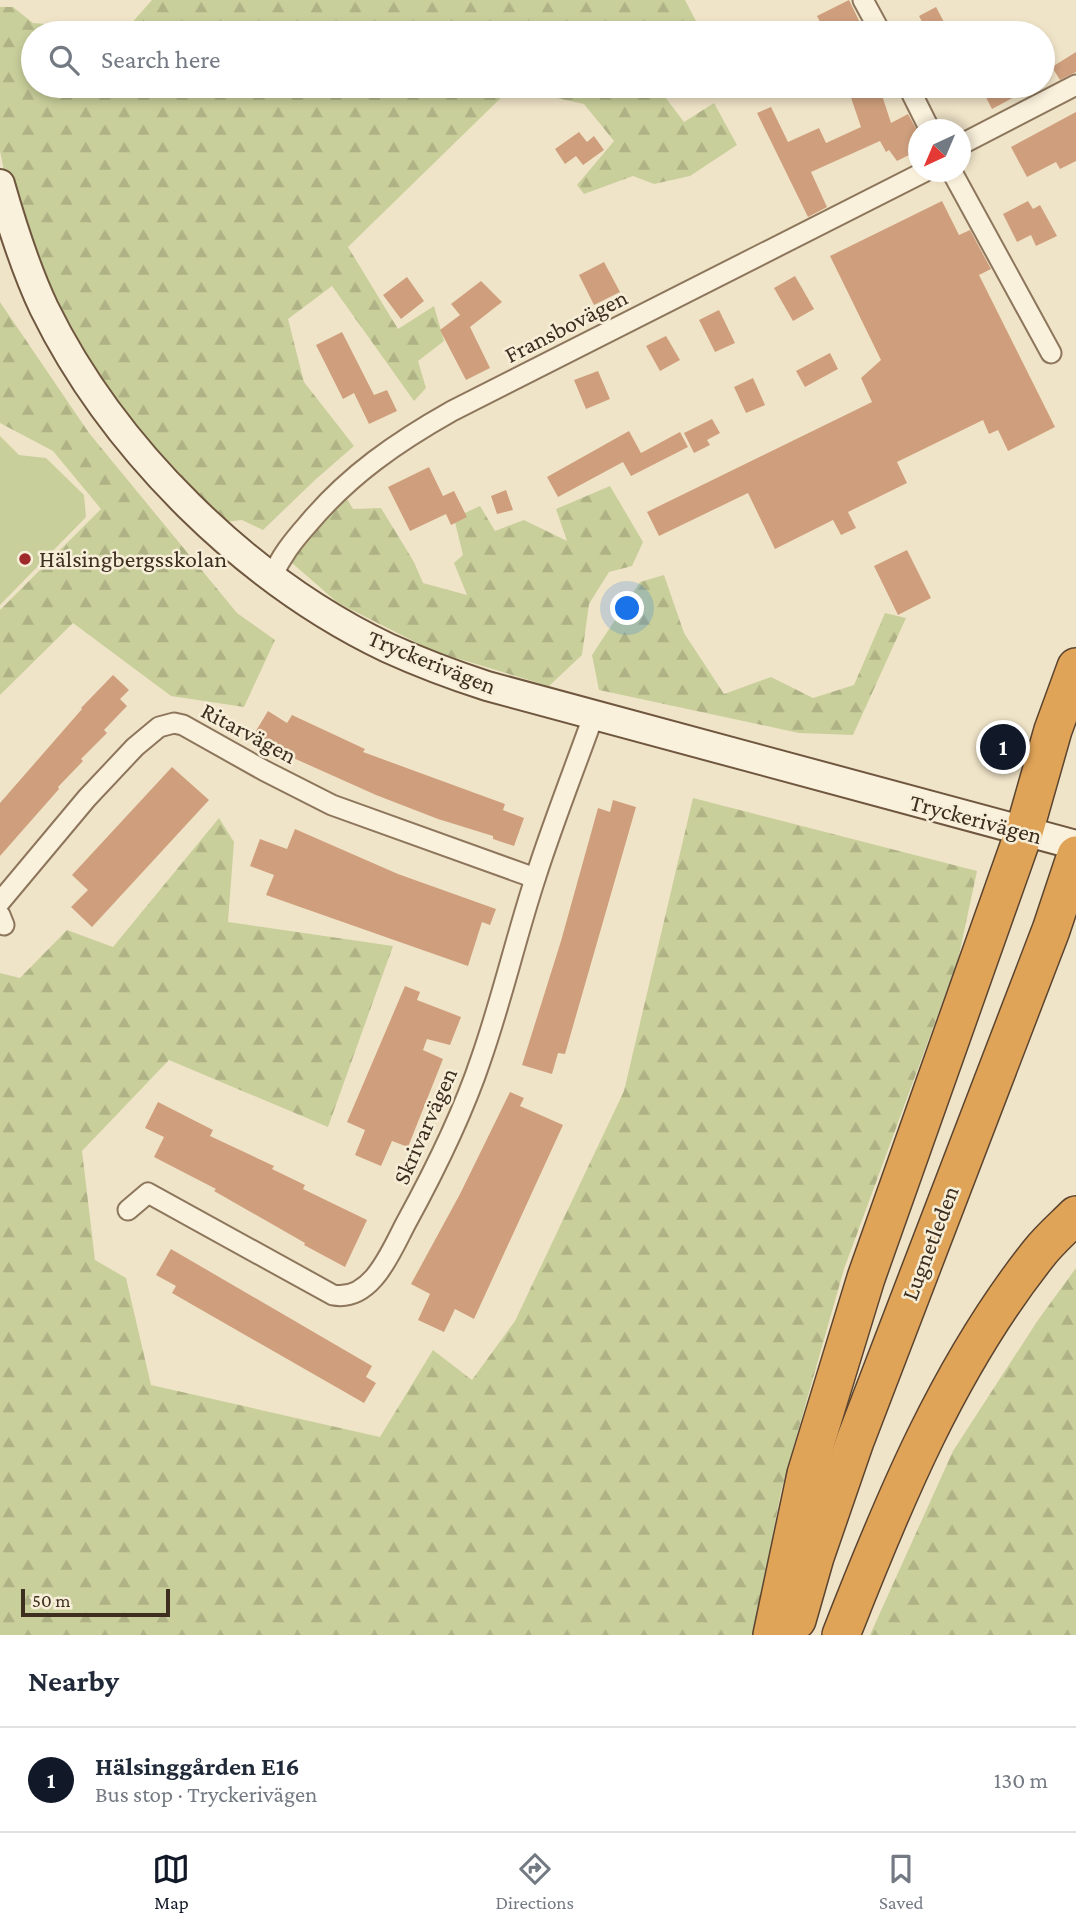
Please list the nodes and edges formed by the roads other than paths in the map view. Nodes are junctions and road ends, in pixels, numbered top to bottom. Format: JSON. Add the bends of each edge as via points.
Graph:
{"nodes":[{"id":1,"x":863,"y":0,"type":"edge"},
{"id":2,"x":874,"y":21,"type":"edge"},
{"id":3,"x":1076,"y":85,"type":"edge"},
{"id":4,"x":1055,"y":96,"type":"edge"},
{"id":5,"x":914,"y":98,"type":"edge"},
{"id":6,"x":1051,"y":98,"type":"edge"},
{"id":7,"x":924,"y":119,"type":"edge"},
{"id":8,"x":971,"y":140,"type":"edge"},
{"id":9,"x":908,"y":180,"type":"edge"},
{"id":10,"x":957,"y":182,"type":"edge"},
{"id":11,"x":0,"y":184,"type":"edge"},
{"id":12,"x":1051,"y":353,"type":"dead end"},
{"id":13,"x":272,"y":577,"type":"junction"},
{"id":14,"x":1076,"y":667,"type":"edge"},
{"id":15,"x":593,"y":716,"type":"junction"},
{"id":16,"x":1024,"y":832,"type":"junction"},
{"id":17,"x":1076,"y":845,"type":"edge"},
{"id":18,"x":1076,"y":855,"type":"edge"},
{"id":19,"x":535,"y":878,"type":"junction"},
{"id":20,"x":0,"y":902,"type":"edge"},
{"id":21,"x":1065,"y":936,"type":"edge"},
{"id":22,"x":128,"y":1210,"type":"dead end"},
{"id":23,"x":1076,"y":1215,"type":"edge"},
{"id":24,"x":772,"y":1635,"type":"edge"},
{"id":25,"x":793,"y":1635,"type":"edge"},
{"id":26,"x":818,"y":1635,"type":"edge"},
{"id":27,"x":841,"y":1635,"type":"edge"}],
"edges":[{"from":1,"to":2,"type":"street"},
{"from":3,"to":4,"type":"street"},
{"from":5,"to":7,"type":"street"},
{"from":6,"to":8,"type":"street"},
{"from":9,"to":13,"type":"street","name":"Fransbovägen","via":[[405,438],[334,494],[281,555]]},
{"from":10,"to":12,"type":"street"},
{"from":11,"to":13,"type":"street","name":"Tryckerivägen","via":[[44,309],[101,402],[182,498]]},
{"from":13,"to":15,"type":"street","name":"Tryckerivägen","via":[[387,647],[445,672]]},
{"from":14,"to":16,"type":"highway"},
{"from":15,"to":16,"type":"street","name":"Tryckerivägen"},
{"from":15,"to":19,"type":"street","name":"Skrivarvägen"},
{"from":16,"to":17,"type":"street","name":"Tryckerivägen"},
{"from":16,"to":24,"type":"highway","via":[[866,1278],[806,1475]]},
{"from":18,"to":21,"type":"highway","name":"Lugnetleden"},
{"from":19,"to":20,"type":"street","name":"Ritarvägen","via":[[332,804],[174,723],[159,727],[135,747]]},
{"from":19,"to":22,"type":"street","name":"Skrivarvägen","via":[[462,1110],[386,1260],[358,1292],[344,1297],[326,1293],[148,1193]]},
{"from":21,"to":25,"type":"highway","name":"Lugnetleden","via":[[855,1441]]},
{"from":21,"to":26,"type":"highway","name":"Lugnetleden","via":[[851,1524]]},
{"from":23,"to":27,"type":"highway","via":[[1040,1251],[988,1323],[947,1396],[887,1519]]}]}
